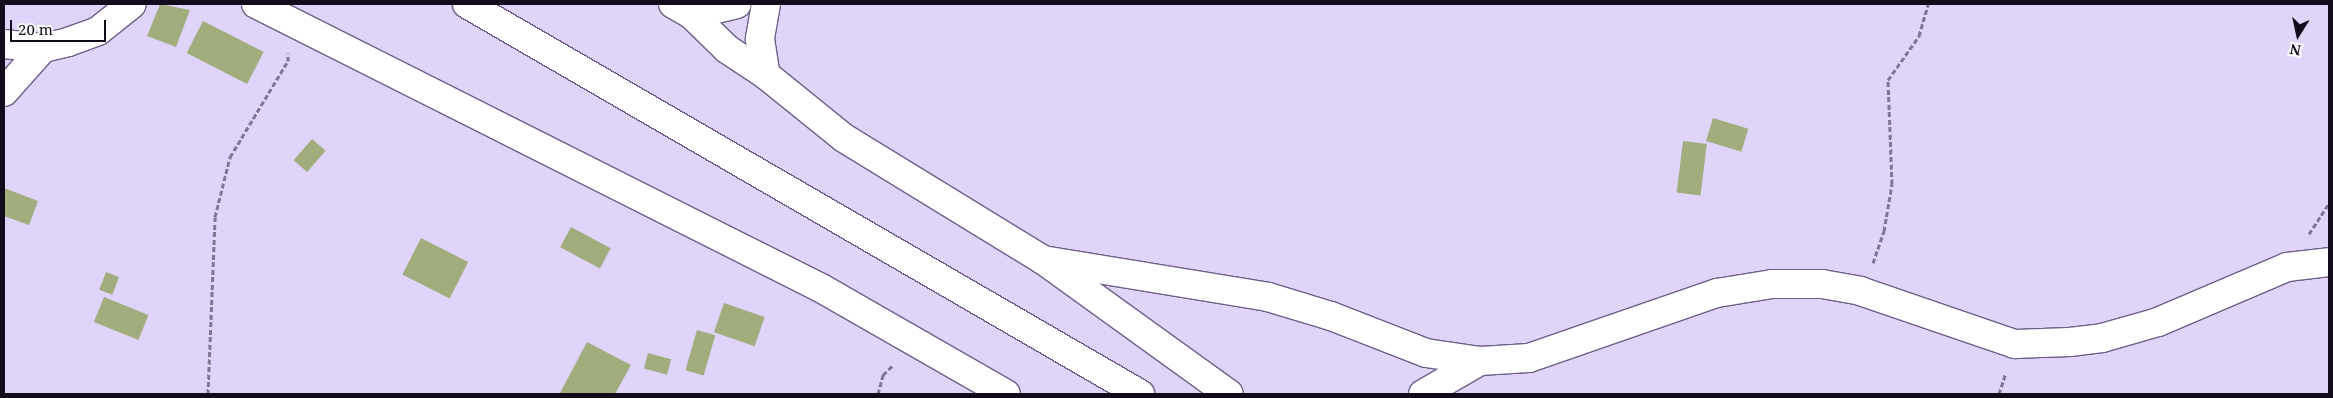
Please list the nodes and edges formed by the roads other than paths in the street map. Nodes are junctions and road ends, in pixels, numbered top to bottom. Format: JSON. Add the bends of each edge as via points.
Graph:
{"nodes":[{"id":1,"x":132,"y":4,"type":"edge"},
{"id":2,"x":256,"y":4,"type":"edge"},
{"id":3,"x":467,"y":4,"type":"edge"},
{"id":4,"x":737,"y":4,"type":"edge"},
{"id":5,"x":766,"y":4,"type":"edge"},
{"id":6,"x":682,"y":9,"type":"edge"},
{"id":7,"x":4,"y":44,"type":"edge"},
{"id":8,"x":43,"y":48,"type":"junction"},
{"id":9,"x":766,"y":75,"type":"junction"},
{"id":10,"x":4,"y":92,"type":"edge"},
{"id":11,"x":1043,"y":260,"type":"junction"},
{"id":12,"x":2329,"y":262,"type":"edge"},
{"id":13,"x":1480,"y":361,"type":"junction"},
{"id":14,"x":1006,"y":394,"type":"edge"},
{"id":15,"x":1140,"y":394,"type":"edge"},
{"id":16,"x":1229,"y":394,"type":"edge"},
{"id":17,"x":1423,"y":394,"type":"edge"}],
"edges":[{"from":1,"to":8,"type":"main road","via":[[98,31]]},
{"from":2,"to":14,"type":"main road","via":[[821,288]]},
{"from":3,"to":15,"type":"main road"},
{"from":4,"to":6,"type":"main road"},
{"from":5,"to":9,"type":"main road","via":[[760,39]]},
{"from":6,"to":9,"type":"main road","via":[[727,49]]},
{"from":7,"to":8,"type":"main road"},
{"from":8,"to":10,"type":"main road"},
{"from":9,"to":11,"type":"main road","via":[[810,112],[887,166]]},
{"from":11,"to":13,"type":"main road","via":[[1268,297],[1331,316],[1426,353]]},
{"from":11,"to":16,"type":"main road"},
{"from":12,"to":13,"type":"main road","via":[[2287,266],[2158,322],[2102,338],[2070,342],[2015,344],[1860,290],[1822,284],[1772,284],[1717,293],[1529,358]]},
{"from":13,"to":17,"type":"main road"}]}
